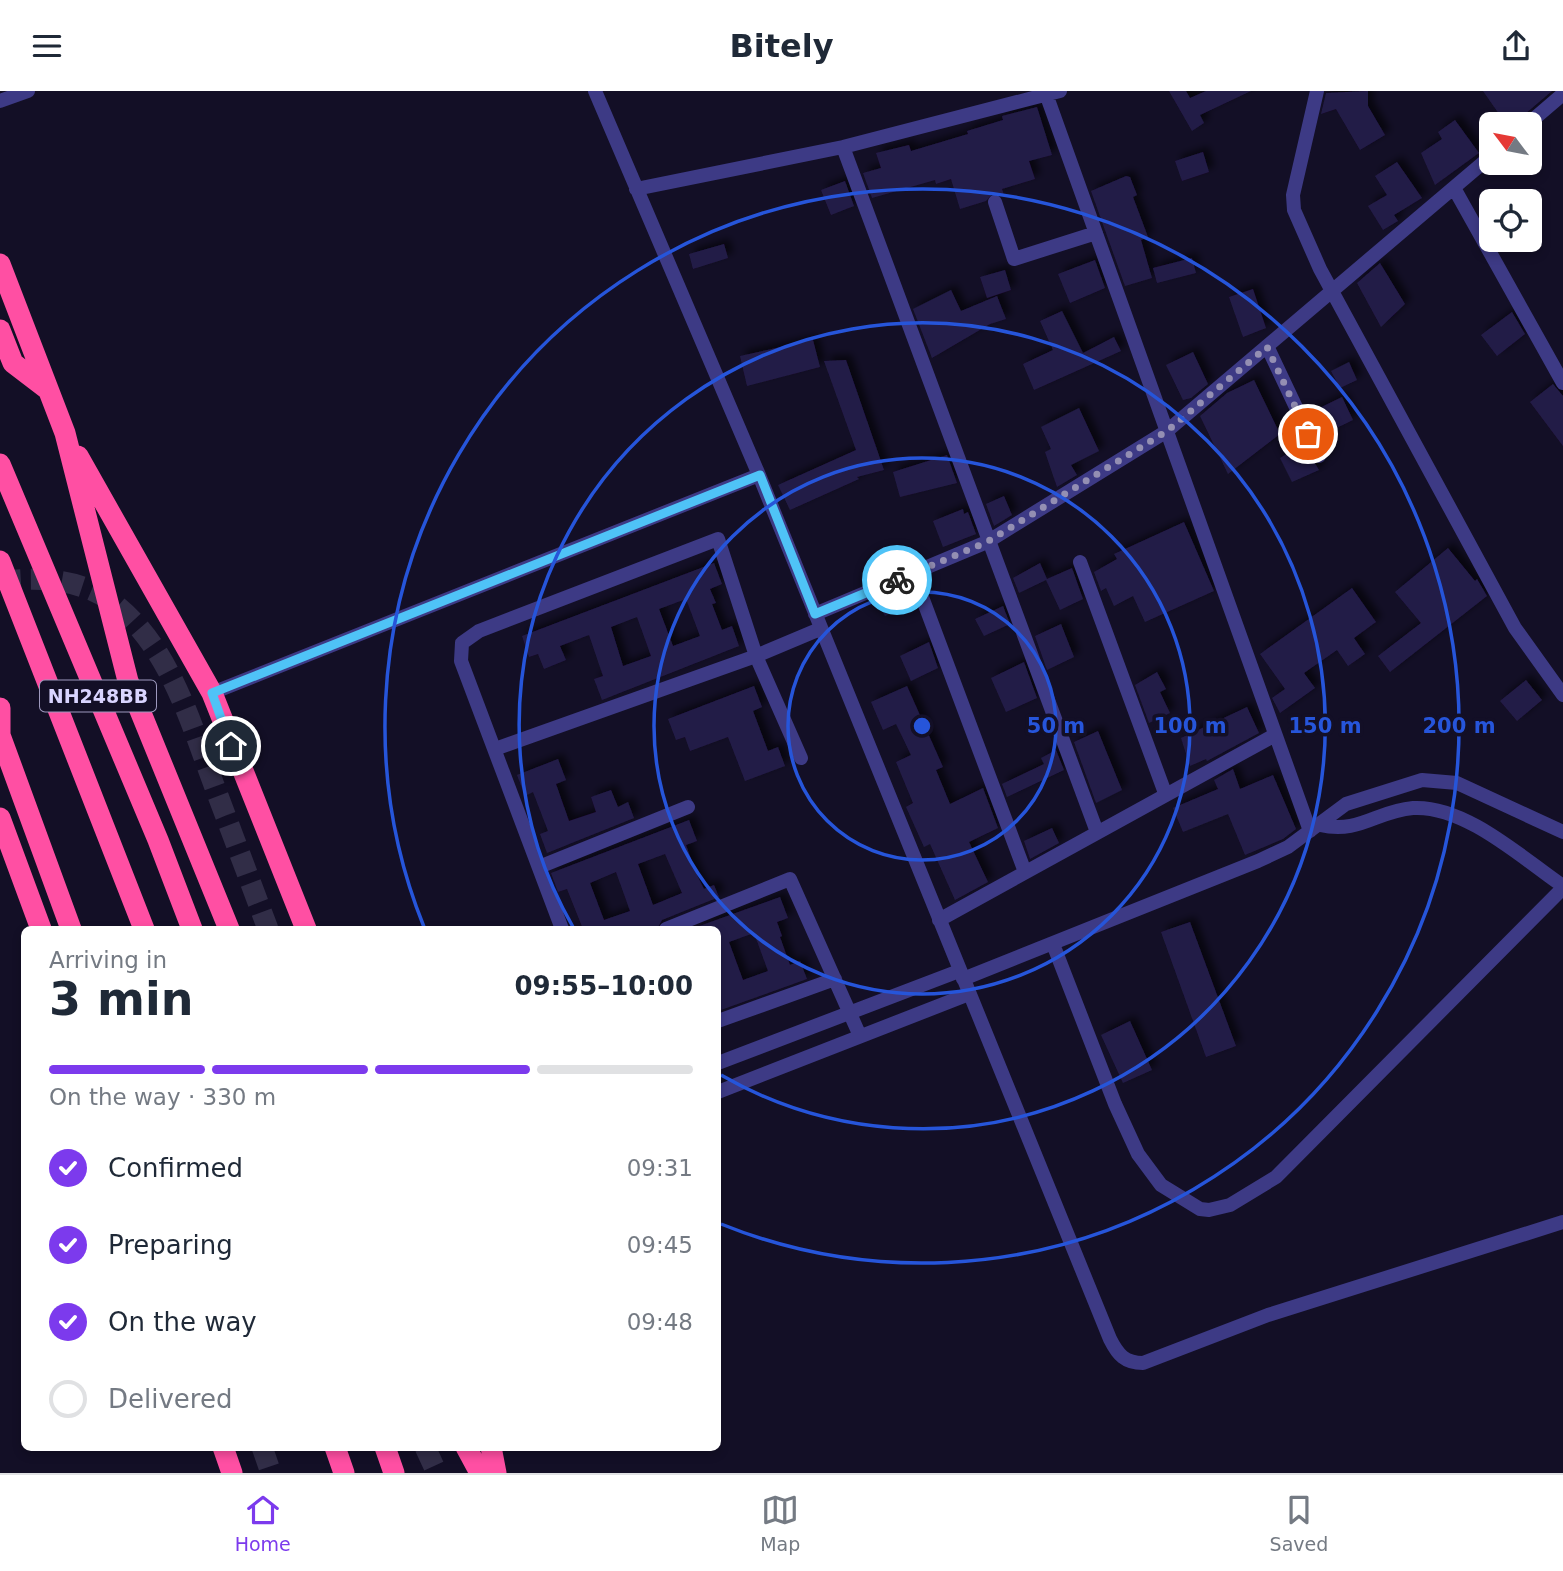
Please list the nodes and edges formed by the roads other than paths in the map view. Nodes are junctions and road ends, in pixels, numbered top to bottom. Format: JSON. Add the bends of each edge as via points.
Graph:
{"nodes":[{"id":1,"x":28,"y":91,"type":"edge"},
{"id":2,"x":595,"y":91,"type":"edge"},
{"id":3,"x":1317,"y":91,"type":"edge"},
{"id":4,"x":1051,"y":92,"type":"edge"},
{"id":5,"x":1563,"y":94,"type":"edge"},
{"id":6,"x":0,"y":101,"type":"edge"},
{"id":7,"x":1542,"y":112,"type":"edge"},
{"id":8,"x":843,"y":147,"type":"junction"},
{"id":9,"x":1479,"y":166,"type":"edge"},
{"id":10,"x":1454,"y":188,"type":"junction"},
{"id":11,"x":636,"y":189,"type":"junction"},
{"id":12,"x":995,"y":202,"type":"dead end"},
{"id":13,"x":1096,"y":233,"type":"junction"},
{"id":14,"x":0,"y":264,"type":"edge"},
{"id":15,"x":1334,"y":290,"type":"junction"},
{"id":16,"x":0,"y":330,"type":"edge"},
{"id":17,"x":1267,"y":347,"type":"junction"},
{"id":18,"x":1563,"y":383,"type":"edge"},
{"id":19,"x":48,"y":390,"type":"junction"},
{"id":20,"x":1167,"y":431,"type":"junction"},
{"id":21,"x":65,"y":433,"type":"junction"},
{"id":22,"x":1319,"y":456,"type":"dead end"},
{"id":23,"x":0,"y":464,"type":"edge"},
{"id":24,"x":760,"y":475,"type":"junction"},
{"id":25,"x":987,"y":542,"type":"junction"},
{"id":26,"x":0,"y":561,"type":"edge"},
{"id":27,"x":1080,"y":562,"type":"dead end"},
{"id":28,"x":913,"y":573,"type":"junction"},
{"id":29,"x":815,"y":614,"type":"junction"},
{"id":30,"x":820,"y":629,"type":"junction"},
{"id":31,"x":756,"y":656,"type":"junction"},
{"id":32,"x":212,"y":693,"type":"junction"},
{"id":33,"x":1563,"y":695,"type":"edge"},
{"id":34,"x":0,"y":708,"type":"edge"},
{"id":35,"x":1275,"y":735,"type":"junction"},
{"id":36,"x":0,"y":737,"type":"edge"},
{"id":37,"x":495,"y":749,"type":"junction"},
{"id":38,"x":801,"y":758,"type":"dead end"},
{"id":39,"x":1165,"y":793,"type":"junction"},
{"id":40,"x":688,"y":807,"type":"dead end"},
{"id":41,"x":0,"y":818,"type":"edge"},
{"id":42,"x":1315,"y":828,"type":"junction"},
{"id":43,"x":1097,"y":832,"type":"junction"},
{"id":44,"x":1563,"y":832,"type":"edge"},
{"id":45,"x":539,"y":867,"type":"junction"},
{"id":46,"x":1025,"y":872,"type":"junction"},
{"id":47,"x":1563,"y":887,"type":"edge"},
{"id":48,"x":939,"y":921,"type":"junction"},
{"id":49,"x":40,"y":926,"type":"edge"},
{"id":50,"x":70,"y":926,"type":"edge"},
{"id":51,"x":143,"y":926,"type":"edge"},
{"id":52,"x":191,"y":926,"type":"edge"},
{"id":53,"x":228,"y":926,"type":"edge"},
{"id":54,"x":305,"y":926,"type":"edge"},
{"id":55,"x":561,"y":926,"type":"edge"},
{"id":56,"x":673,"y":926,"type":"edge"},
{"id":57,"x":1052,"y":943,"type":"junction"},
{"id":58,"x":961,"y":975,"type":"junction"},
{"id":59,"x":835,"y":979,"type":"junction"},
{"id":60,"x":969,"y":994,"type":"junction"},
{"id":61,"x":851,"y":1014,"type":"junction"},
{"id":62,"x":721,"y":1020,"type":"edge"},
{"id":63,"x":860,"y":1036,"type":"junction"},
{"id":64,"x":721,"y":1062,"type":"edge"},
{"id":65,"x":721,"y":1091,"type":"edge"},
{"id":66,"x":1563,"y":1222,"type":"edge"},
{"id":67,"x":224,"y":1451,"type":"edge"},
{"id":68,"x":336,"y":1451,"type":"edge"},
{"id":69,"x":386,"y":1451,"type":"edge"},
{"id":70,"x":468,"y":1451,"type":"edge"},
{"id":71,"x":492,"y":1451,"type":"edge"},
{"id":72,"x":232,"y":1473,"type":"edge"},
{"id":73,"x":344,"y":1473,"type":"edge"},
{"id":74,"x":394,"y":1473,"type":"edge"},
{"id":75,"x":480,"y":1473,"type":"edge"},
{"id":76,"x":496,"y":1473,"type":"edge"}],
"edges":[{"from":1,"to":6,"type":"street"},
{"from":2,"to":11,"type":"street"},
{"from":3,"to":15,"type":"street","via":[[1293,195],[1294,210]]},
{"from":4,"to":8,"type":"street"},
{"from":4,"to":13,"type":"street"},
{"from":5,"to":7,"type":"street"},
{"from":8,"to":11,"type":"street"},
{"from":8,"to":25,"type":"street"},
{"from":9,"to":10,"type":"street"},
{"from":10,"to":15,"type":"street"},
{"from":10,"to":18,"type":"street"},
{"from":11,"to":24,"type":"street"},
{"from":12,"to":13,"type":"street","via":[[1014,259]]},
{"from":13,"to":20,"type":"street"},
{"from":14,"to":19,"type":"highway"},
{"from":15,"to":17,"type":"street"},
{"from":15,"to":33,"type":"street","via":[[1516,628]]},
{"from":16,"to":19,"type":"highway","via":[[13,363]]},
{"from":17,"to":20,"type":"street"},
{"from":17,"to":22,"type":"street"},
{"from":19,"to":21,"type":"highway"},
{"from":20,"to":25,"type":"street"},
{"from":20,"to":35,"type":"street"},
{"from":21,"to":32,"type":"highway"},
{"from":21,"to":53,"type":"highway","via":[[128,681]]},
{"from":23,"to":52,"type":"highway","number":"NH248BB","bridge":true},
{"from":24,"to":29,"type":"street"},
{"from":24,"to":32,"type":"street"},
{"from":25,"to":28,"type":"street"},
{"from":25,"to":43,"type":"street"},
{"from":26,"to":51,"type":"highway","number":"NH248BB","bridge":true},
{"from":27,"to":39,"type":"street"},
{"from":28,"to":29,"type":"street"},
{"from":28,"to":46,"type":"street"},
{"from":29,"to":30,"type":"street"},
{"from":30,"to":31,"type":"street"},
{"from":30,"to":48,"type":"street"},
{"from":31,"to":37,"type":"street"},
{"from":31,"to":37,"type":"street","via":[[718,539],[479,631],[462,643],[461,661]]},
{"from":31,"to":38,"type":"street"},
{"from":32,"to":54,"type":"highway"},
{"from":34,"to":36,"type":"highway"},
{"from":35,"to":39,"type":"street"},
{"from":35,"to":42,"type":"street"},
{"from":36,"to":50,"type":"highway"},
{"from":37,"to":45,"type":"street"},
{"from":39,"to":43,"type":"street"},
{"from":40,"to":45,"type":"street"},
{"from":41,"to":49,"type":"highway"},
{"from":42,"to":44,"type":"street","via":[[1346,804],[1435,779],[1478,792]]},
{"from":42,"to":47,"type":"street","via":[[1350,829],[1414,808],[1443,811],[1465,819]]},
{"from":42,"to":57,"type":"street","via":[[1258,861]]},
{"from":43,"to":46,"type":"street"},
{"from":45,"to":55,"type":"street"},
{"from":46,"to":48,"type":"street"},
{"from":47,"to":57,"type":"street","via":[[1276,1177],[1230,1205],[1209,1210],[1161,1185],[1138,1154]]},
{"from":48,"to":58,"type":"street"},
{"from":56,"to":59,"type":"street","via":[[790,879]]},
{"from":57,"to":58,"type":"street"},
{"from":58,"to":60,"type":"street"},
{"from":58,"to":61,"type":"street"},
{"from":59,"to":61,"type":"street"},
{"from":59,"to":62,"type":"street"},
{"from":60,"to":63,"type":"street"},
{"from":60,"to":66,"type":"street","via":[[1110,1339],[1122,1358],[1132,1363]]},
{"from":61,"to":63,"type":"street"},
{"from":61,"to":64,"type":"street"},
{"from":63,"to":65,"type":"street"},
{"from":67,"to":72,"type":"highway"},
{"from":68,"to":73,"type":"highway"},
{"from":69,"to":74,"type":"highway"},
{"from":70,"to":75,"type":"highway"},
{"from":71,"to":76,"type":"highway"}]}
